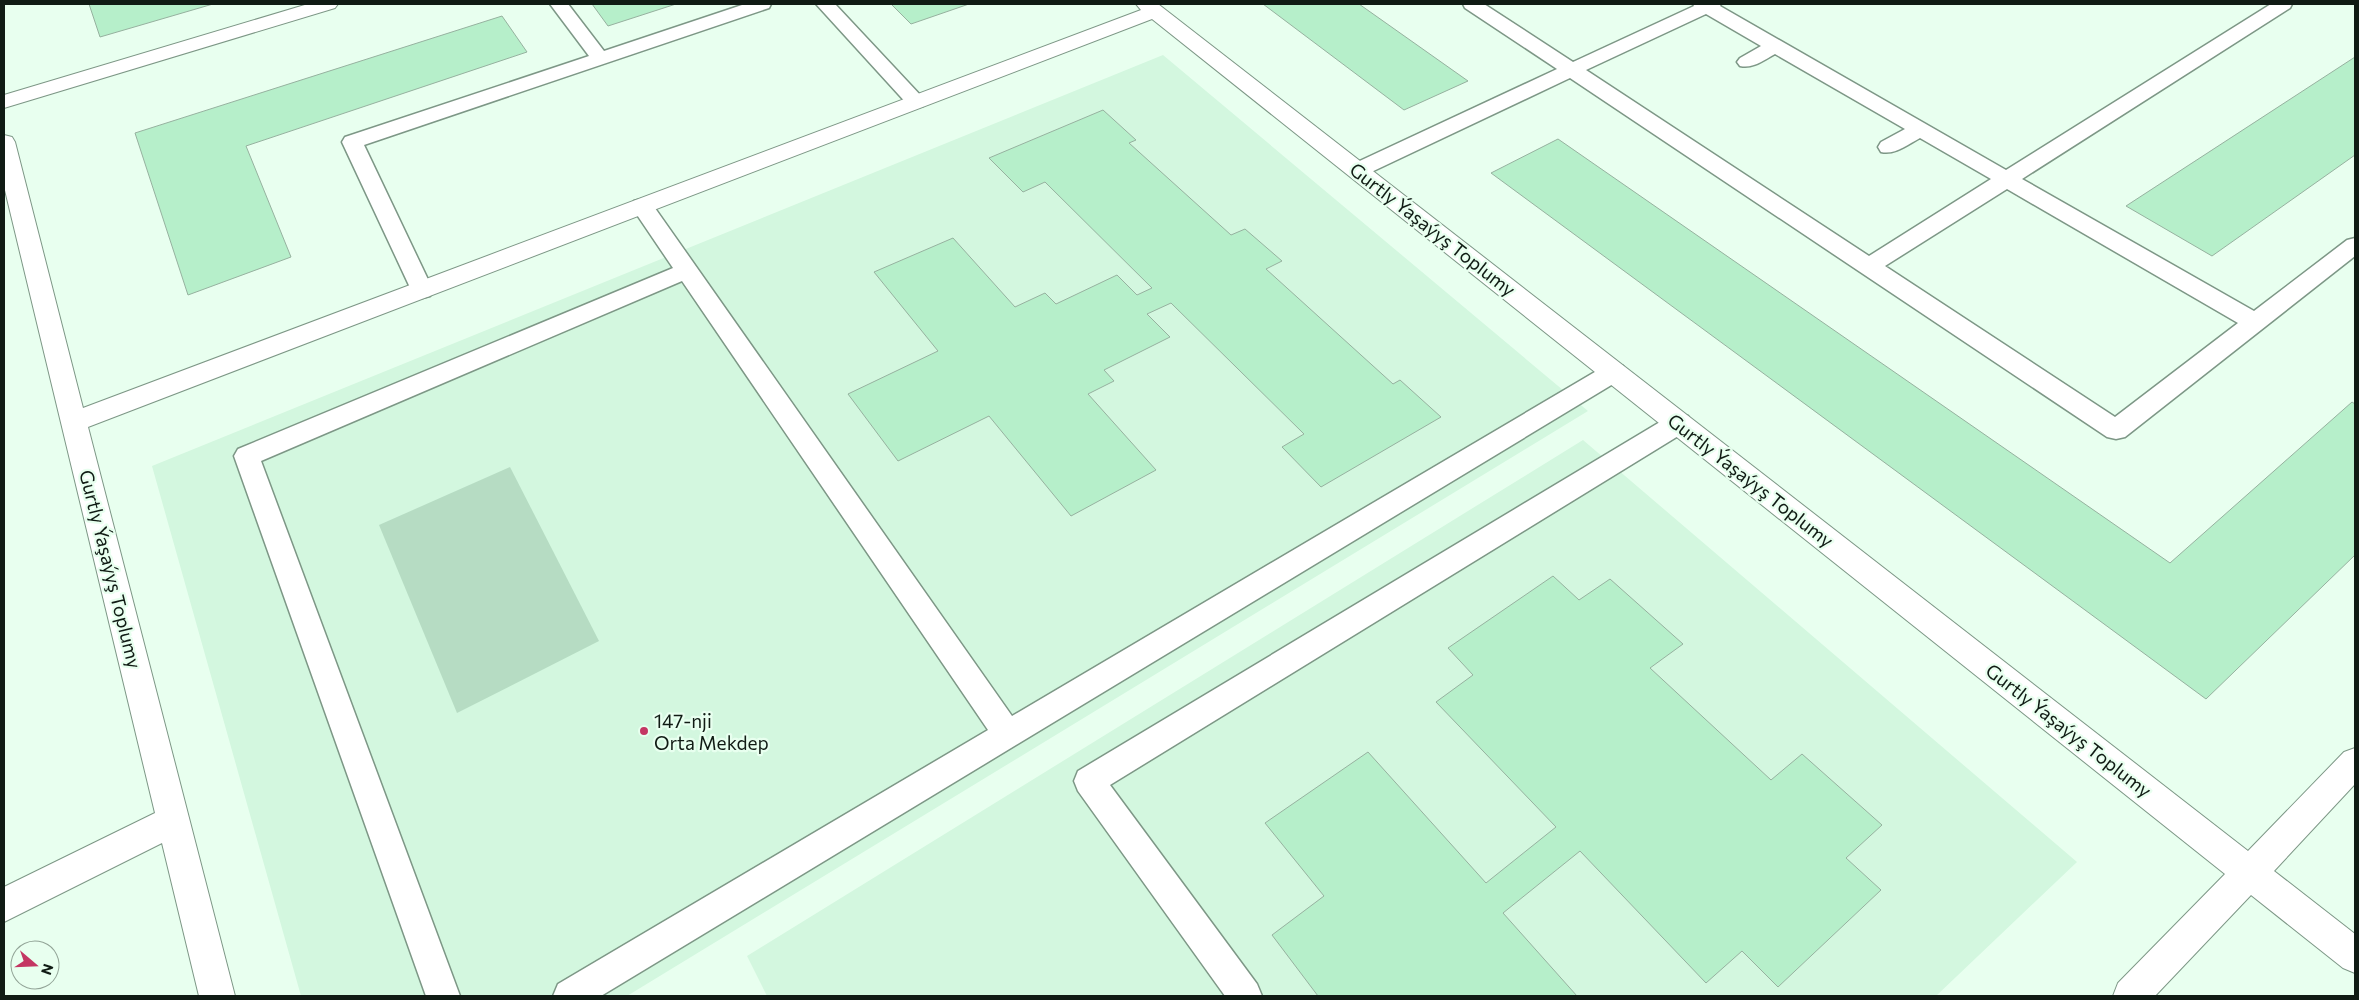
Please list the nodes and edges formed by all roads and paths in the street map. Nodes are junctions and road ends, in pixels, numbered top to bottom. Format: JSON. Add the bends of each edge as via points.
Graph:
{"nodes":[{"id":1,"x":328,"y":4,"type":"edge"},
{"id":2,"x":559,"y":4,"type":"edge"},
{"id":3,"x":762,"y":4,"type":"edge"},
{"id":4,"x":825,"y":4,"type":"edge"},
{"id":5,"x":1472,"y":4,"type":"edge"},
{"id":6,"x":2283,"y":4,"type":"edge"},
{"id":7,"x":1707,"y":5,"type":"edge"},
{"id":8,"x":1151,"y":7,"type":"edge"},
{"id":9,"x":1775,"y":46,"type":"junction"},
{"id":10,"x":600,"y":58,"type":"junction"},
{"id":11,"x":1747,"y":62,"type":"dead end"},
{"id":12,"x":1572,"y":70,"type":"junction"},
{"id":13,"x":4,"y":102,"type":"edge"},
{"id":14,"x":916,"y":102,"type":"junction"},
{"id":15,"x":1921,"y":130,"type":"junction"},
{"id":16,"x":4,"y":142,"type":"edge"},
{"id":17,"x":1888,"y":147,"type":"dead end"},
{"id":18,"x":1358,"y":170,"type":"junction"},
{"id":19,"x":2006,"y":179,"type":"junction"},
{"id":20,"x":642,"y":206,"type":"junction"},
{"id":21,"x":2355,"y":245,"type":"edge"},
{"id":22,"x":1869,"y":266,"type":"junction"},
{"id":23,"x":686,"y":271,"type":"junction"},
{"id":24,"x":422,"y":290,"type":"junction"},
{"id":25,"x":2255,"y":322,"type":"junction"},
{"id":26,"x":1614,"y":372,"type":"junction"},
{"id":27,"x":75,"y":422,"type":"junction"},
{"id":28,"x":1679,"y":423,"type":"junction"},
{"id":29,"x":1008,"y":734,"type":"junction"},
{"id":30,"x":2355,"y":762,"type":"edge"},
{"id":31,"x":173,"y":821,"type":"junction"},
{"id":32,"x":2249,"y":871,"type":"junction"},
{"id":33,"x":4,"y":906,"type":"edge"},
{"id":34,"x":2355,"y":956,"type":"edge"},
{"id":35,"x":217,"y":996,"type":"edge"},
{"id":36,"x":444,"y":996,"type":"edge"},
{"id":37,"x":570,"y":996,"type":"edge"},
{"id":38,"x":1245,"y":996,"type":"edge"},
{"id":39,"x":2131,"y":996,"type":"edge"}],
"edges":[{"from":1,"to":13,"type":"street"},
{"from":2,"to":10,"type":"lane"},
{"from":3,"to":10,"type":"lane"},
{"from":4,"to":14,"type":"lane"},
{"from":5,"to":12,"type":"lane"},
{"from":6,"to":19,"type":"lane"},
{"from":7,"to":9,"type":"lane"},
{"from":7,"to":12,"type":"lane"},
{"from":8,"to":14,"type":"street"},
{"from":8,"to":18,"type":"street","name":"Gurtly Ýaşaýyş Toplumy"},
{"from":9,"to":11,"type":"lane"},
{"from":9,"to":15,"type":"lane"},
{"from":10,"to":24,"type":"lane","via":[[352,142]]},
{"from":12,"to":18,"type":"lane"},
{"from":12,"to":22,"type":"lane"},
{"from":14,"to":20,"type":"street"},
{"from":15,"to":17,"type":"lane"},
{"from":15,"to":19,"type":"lane"},
{"from":16,"to":27,"type":"street","name":"Gurtly Ýaşaýyş Toplumy"},
{"from":18,"to":26,"type":"street","name":"Gurtly Ýaşaýyş Toplumy"},
{"from":19,"to":22,"type":"lane"},
{"from":19,"to":25,"type":"lane"},
{"from":20,"to":23,"type":"lane"},
{"from":20,"to":24,"type":"street"},
{"from":21,"to":25,"type":"lane"},
{"from":22,"to":25,"type":"lane","via":[[2116,430]]},
{"from":23,"to":29,"type":"lane"},
{"from":23,"to":36,"type":"lane","via":[[247,456]]},
{"from":24,"to":27,"type":"street"},
{"from":26,"to":28,"type":"street","name":"Gurtly Ýaşaýyş Toplumy"},
{"from":26,"to":29,"type":"lane"},
{"from":27,"to":31,"type":"street","name":"Gurtly Ýaşaýyş Toplumy"},
{"from":28,"to":32,"type":"street","name":"Gurtly Ýaşaýyş Toplumy"},
{"from":28,"to":38,"type":"lane","via":[[1089,781]]},
{"from":29,"to":37,"type":"lane"},
{"from":30,"to":32,"type":"street"},
{"from":31,"to":33,"type":"street"},
{"from":31,"to":35,"type":"street","name":"Gurtly Ýaşaýyş Toplumy"},
{"from":32,"to":34,"type":"street","name":"Gurtly Ýaşaýyş Toplumy"},
{"from":32,"to":39,"type":"street"}]}
